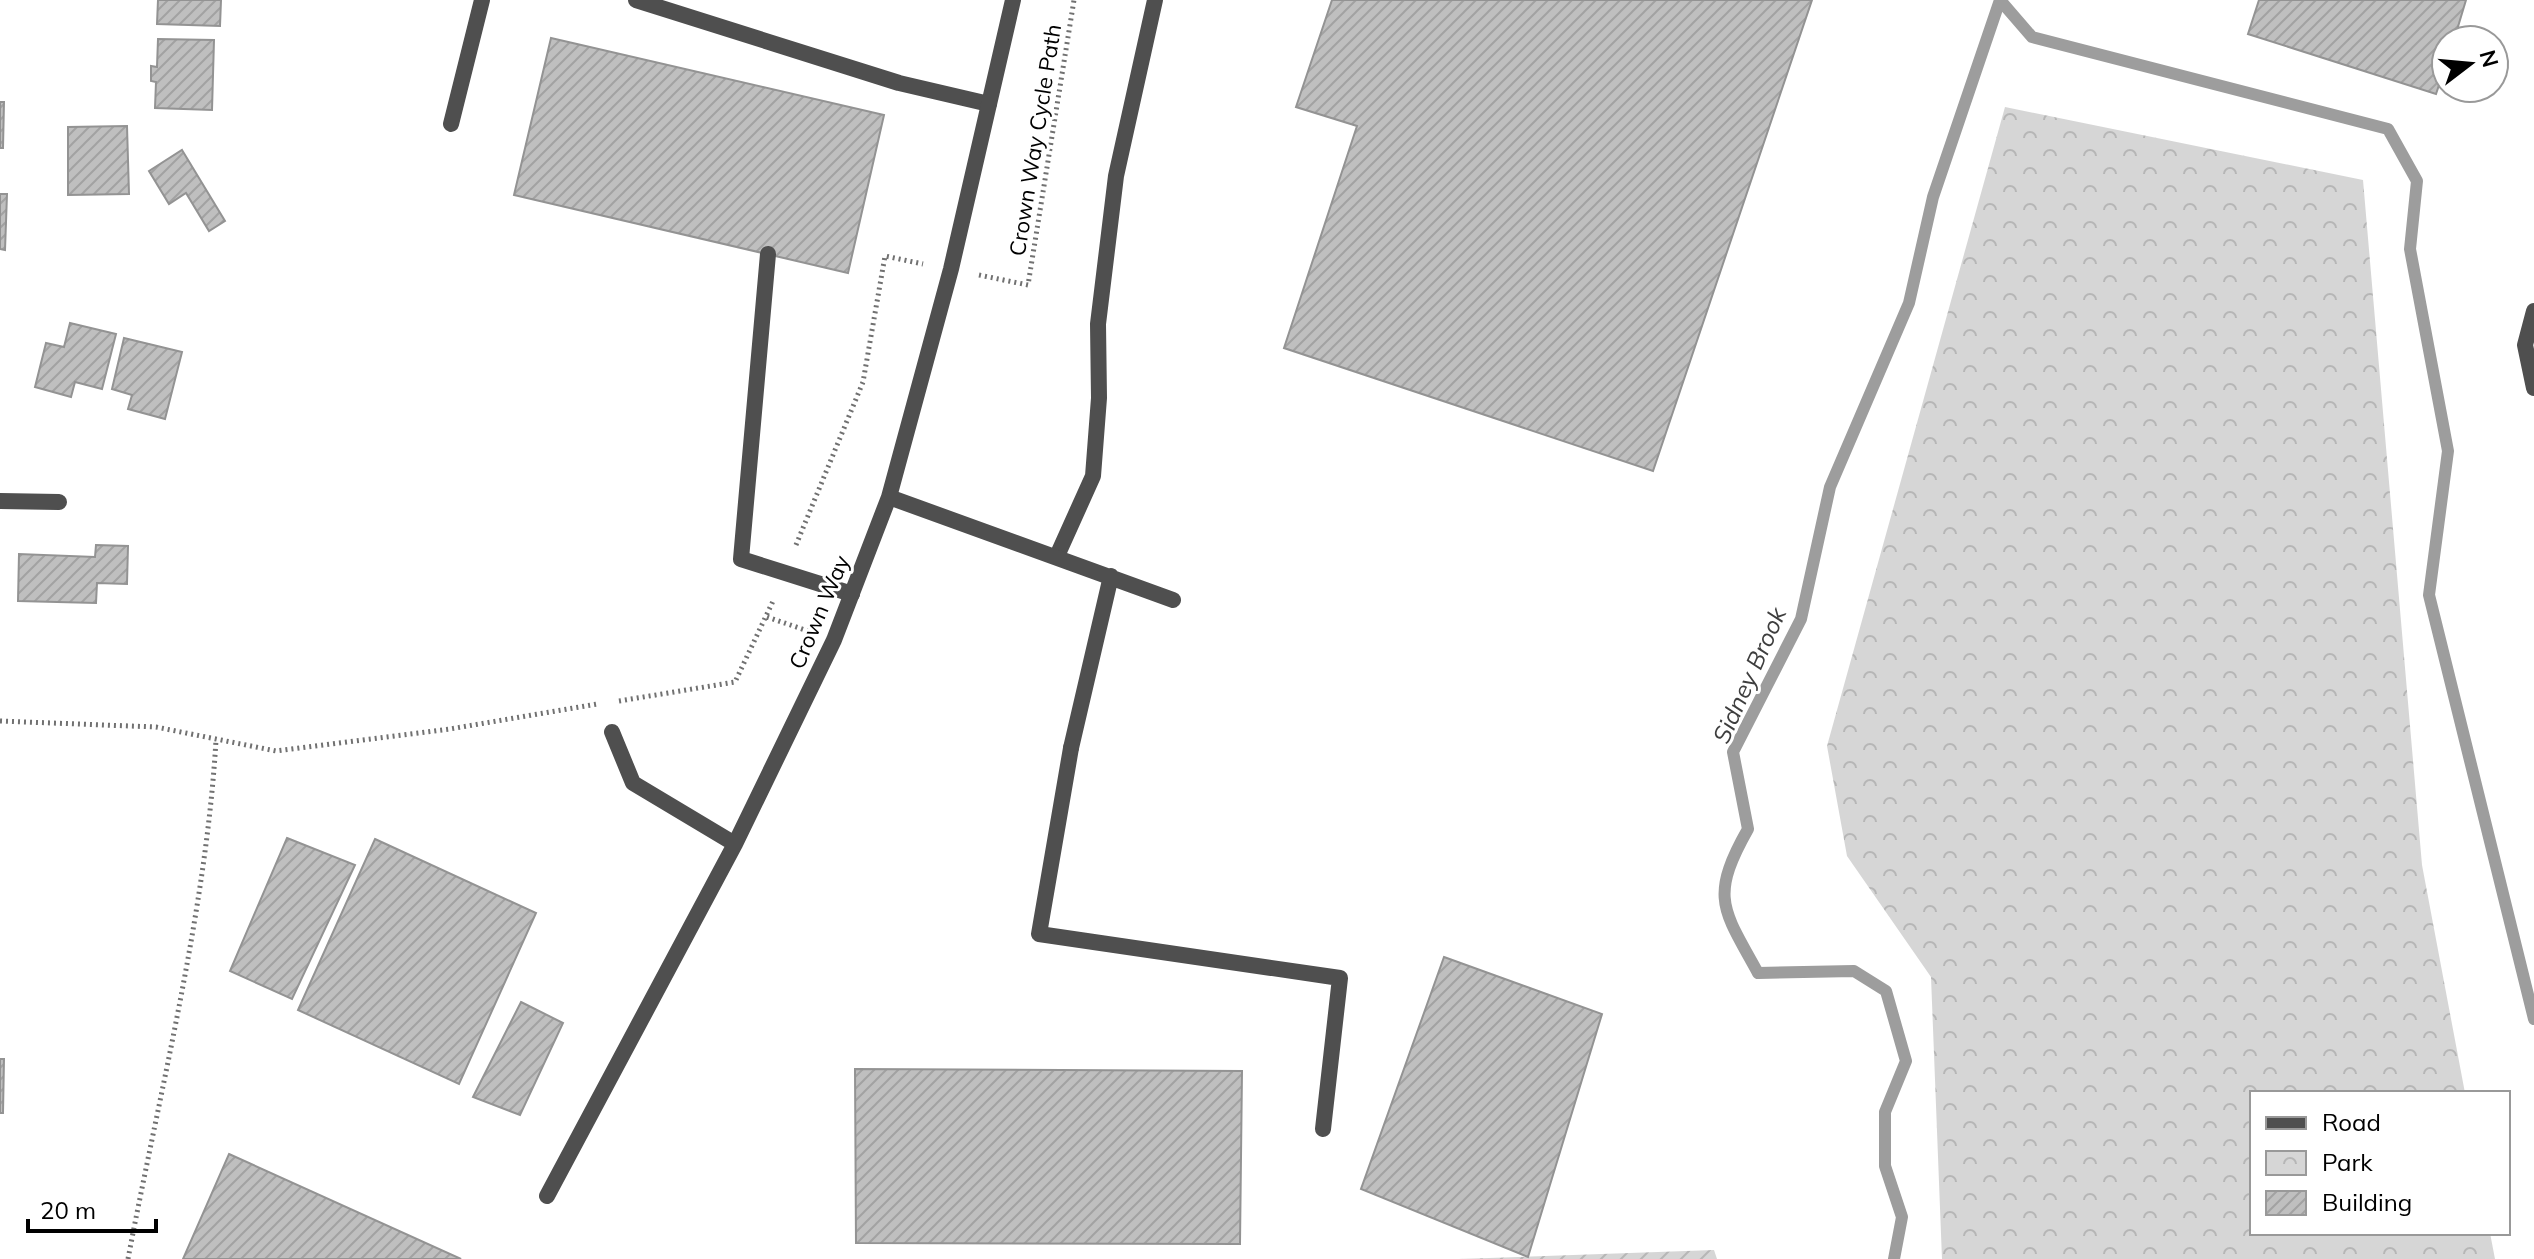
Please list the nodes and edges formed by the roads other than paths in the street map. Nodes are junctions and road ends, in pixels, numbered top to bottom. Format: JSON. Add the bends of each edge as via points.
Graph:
{"nodes":[{"id":1,"x":482,"y":0,"type":"edge"},
{"id":2,"x":636,"y":0,"type":"edge"},
{"id":3,"x":1013,"y":0,"type":"edge"},
{"id":4,"x":1155,"y":0,"type":"edge"},
{"id":5,"x":989,"y":104,"type":"junction"},
{"id":6,"x":451,"y":124,"type":"dead end"},
{"id":7,"x":768,"y":254,"type":"dead end"},
{"id":8,"x":2534,"y":311,"type":"edge"},
{"id":9,"x":2534,"y":388,"type":"edge"},
{"id":10,"x":889,"y":497,"type":"junction"},
{"id":11,"x":0,"y":501,"type":"edge"},
{"id":12,"x":59,"y":502,"type":"dead end"},
{"id":13,"x":1057,"y":556,"type":"junction"},
{"id":14,"x":1111,"y":576,"type":"junction"},
{"id":15,"x":852,"y":594,"type":"junction"},
{"id":16,"x":1173,"y":600,"type":"dead end"},
{"id":17,"x":612,"y":732,"type":"dead end"},
{"id":18,"x":735,"y":844,"type":"junction"},
{"id":19,"x":1323,"y":1129,"type":"dead end"},
{"id":20,"x":547,"y":1196,"type":"dead end"}],
"edges":[{"from":1,"to":6,"type":"street"},
{"from":2,"to":5,"type":"street","via":[[899,83]]},
{"from":3,"to":5,"type":"street","name":"Crown Way"},
{"from":4,"to":13,"type":"street","via":[[1116,176],[1098,324],[1093,476]]},
{"from":5,"to":10,"type":"street","name":"Crown Way"},
{"from":7,"to":15,"type":"street","via":[[741,559]]},
{"from":8,"to":9,"type":"street","via":[[2525,345]]},
{"from":10,"to":13,"type":"street"},
{"from":10,"to":15,"type":"street","name":"Crown Way"},
{"from":11,"to":12,"type":"street"},
{"from":13,"to":14,"type":"street"},
{"from":14,"to":16,"type":"street"},
{"from":14,"to":19,"type":"street","via":[[1071,748],[1039,934],[1340,978]]},
{"from":15,"to":18,"type":"street","name":"Crown Way"},
{"from":17,"to":18,"type":"street","via":[[633,783]]},
{"from":18,"to":20,"type":"street","name":"Crown Way"}]}
